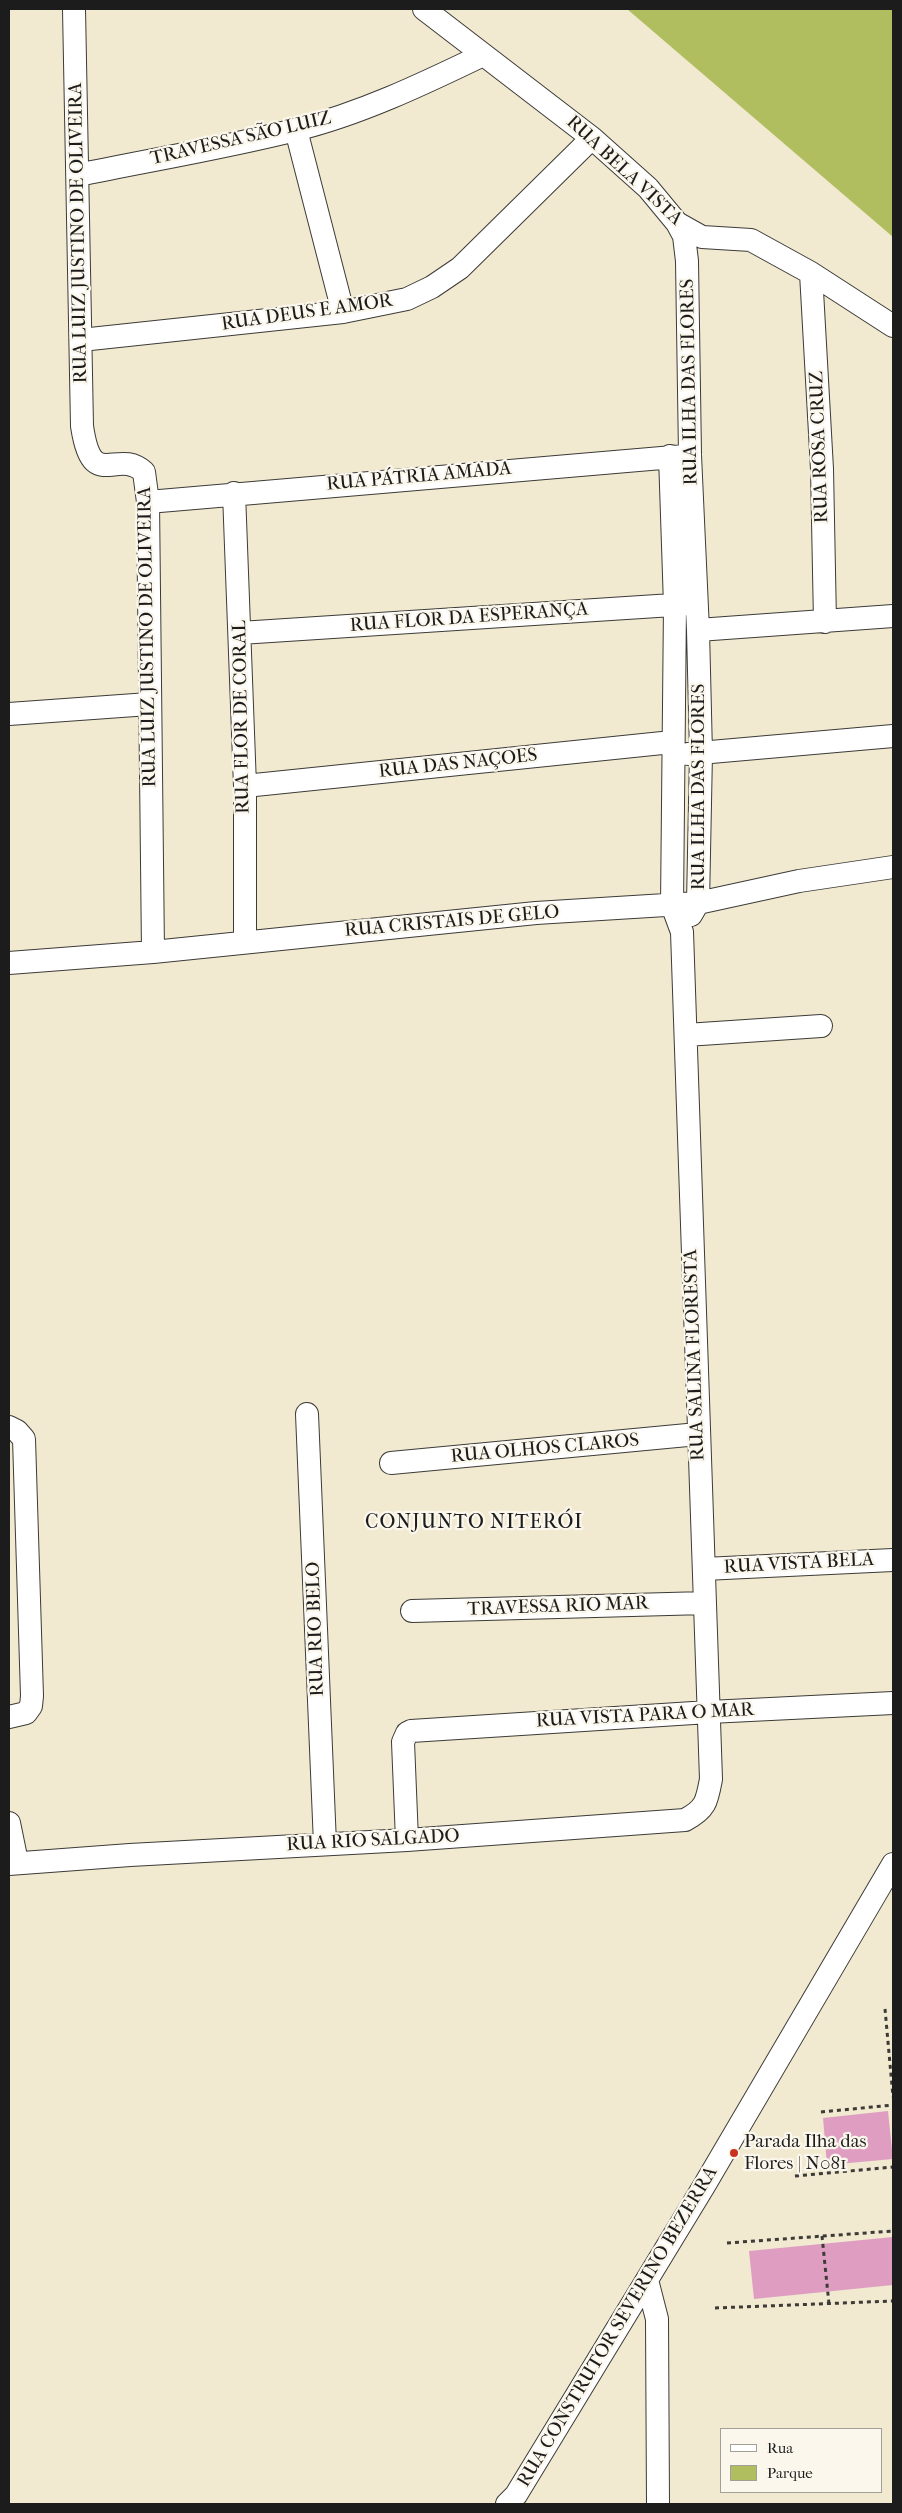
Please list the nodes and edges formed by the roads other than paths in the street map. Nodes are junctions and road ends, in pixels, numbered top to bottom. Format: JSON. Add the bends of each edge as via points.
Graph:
{"nodes":[{"id":1,"x":74,"y":9,"type":"edge"},
{"id":2,"x":424,"y":9,"type":"edge"},
{"id":3,"x":483,"y":55,"type":"junction"},
{"id":4,"x":296,"y":130,"type":"junction"},
{"id":5,"x":592,"y":138,"type":"junction"},
{"id":6,"x":78,"y":176,"type":"junction"},
{"id":7,"x":676,"y":223,"type":"junction"},
{"id":8,"x":811,"y":273,"type":"junction"},
{"id":9,"x":343,"y":312,"type":"junction"},
{"id":10,"x":893,"y":326,"type":"edge"},
{"id":11,"x":81,"y":340,"type":"junction"},
{"id":12,"x":680,"y":456,"type":"junction"},
{"id":13,"x":234,"y":493,"type":"junction"},
{"id":14,"x":148,"y":502,"type":"junction"},
{"id":15,"x":697,"y":603,"type":"junction"},
{"id":16,"x":675,"y":604,"type":"junction"},
{"id":17,"x":893,"y":616,"type":"edge"},
{"id":18,"x":825,"y":622,"type":"junction"},
{"id":19,"x":698,"y":630,"type":"junction"},
{"id":20,"x":240,"y":633,"type":"junction"},
{"id":21,"x":149,"y":704,"type":"junction"},
{"id":22,"x":9,"y":714,"type":"edge"},
{"id":23,"x":893,"y":736,"type":"edge"},
{"id":24,"x":672,"y":748,"type":"junction"},
{"id":25,"x":701,"y":753,"type":"junction"},
{"id":26,"x":245,"y":786,"type":"junction"},
{"id":27,"x":893,"y":867,"type":"edge"},
{"id":28,"x":698,"y":903,"type":"junction"},
{"id":29,"x":672,"y":905,"type":"junction"},
{"id":30,"x":682,"y":932,"type":"junction"},
{"id":31,"x":245,"y":942,"type":"junction"},
{"id":32,"x":153,"y":952,"type":"junction"},
{"id":33,"x":9,"y":963,"type":"edge"},
{"id":34,"x":821,"y":1026,"type":"dead end"},
{"id":35,"x":686,"y":1035,"type":"junction"},
{"id":36,"x":307,"y":1414,"type":"dead end"},
{"id":37,"x":9,"y":1427,"type":"edge"},
{"id":38,"x":698,"y":1434,"type":"junction"},
{"id":39,"x":392,"y":1463,"type":"dead end"},
{"id":40,"x":893,"y":1560,"type":"edge"},
{"id":41,"x":704,"y":1569,"type":"junction"},
{"id":42,"x":705,"y":1603,"type":"junction"},
{"id":43,"x":412,"y":1611,"type":"dead end"},
{"id":44,"x":893,"y":1703,"type":"edge"},
{"id":45,"x":709,"y":1712,"type":"junction"},
{"id":46,"x":9,"y":1717,"type":"edge"},
{"id":47,"x":711,"y":1779,"type":"joint"},
{"id":48,"x":9,"y":1823,"type":"edge"},
{"id":49,"x":408,"y":1840,"type":"junction"},
{"id":50,"x":325,"y":1844,"type":"junction"},
{"id":51,"x":13,"y":1863,"type":"edge"},
{"id":52,"x":893,"y":1864,"type":"edge"},
{"id":53,"x":647,"y":2280,"type":"junction"},
{"id":54,"x":507,"y":2504,"type":"edge"},
{"id":55,"x":658,"y":2504,"type":"edge"}],
"edges":[{"from":1,"to":6,"type":"street","name":"RUA LUIZ JUSTINO DE OLIVEIRA"},
{"from":2,"to":3,"type":"street","name":"RUA BELA VISTA"},
{"from":3,"to":4,"type":"street","name":"TRAVESSA SÃO LUIZ","via":[[363,108]]},
{"from":3,"to":5,"type":"street","name":"RUA BELA VISTA"},
{"from":4,"to":6,"type":"street","name":"TRAVESSA SÃO LUIZ"},
{"from":4,"to":9,"type":"street"},
{"from":5,"to":7,"type":"street","name":"RUA BELA VISTA","via":[[648,188]]},
{"from":5,"to":9,"type":"street","name":"RUA DEUS E AMOR","via":[[446,278],[407,299]]},
{"from":6,"to":11,"type":"street","name":"RUA LUIZ JUSTINO DE OLIVEIRA"},
{"from":7,"to":8,"type":"street","name":"RUA BELA VISTA","via":[[702,236],[751,240]]},
{"from":7,"to":12,"type":"street","name":"RUA ILHA DAS FLORES","via":[[684,236],[688,260]]},
{"from":8,"to":10,"type":"street","name":"RUA BELA VISTA"},
{"from":8,"to":18,"type":"street","name":"RUA ROSA CRUZ","via":[[822,469]]},
{"from":9,"to":11,"type":"street","name":"RUA DEUS E AMOR"},
{"from":11,"to":14,"type":"street","name":"RUA LUIZ JUSTINO DE OLIVEIRA","via":[[82,426],[88,456],[102,466],[140,468],[146,477]]},
{"from":12,"to":13,"type":"street","name":"RUA PÁTRIA AMADA"},
{"from":12,"to":15,"type":"street","name":"RUA ILHA DAS FLORES"},
{"from":12,"to":16,"type":"street","name":"RUA ILHA DAS FLORES"},
{"from":13,"to":14,"type":"street","name":"RUA PÁTRIA AMADA"},
{"from":13,"to":20,"type":"street","name":"RUA FLOR DE CORAL"},
{"from":14,"to":21,"type":"street","name":"RUA LUIZ JUSTINO DE OLIVEIRA"},
{"from":15,"to":16,"type":"street","name":"RUA FLOR DA ESPERANÇA"},
{"from":15,"to":19,"type":"street","name":"RUA ILHA DAS FLORES"},
{"from":16,"to":20,"type":"street","name":"RUA FLOR DA ESPERANÇA"},
{"from":16,"to":24,"type":"street","name":"RUA ILHA DAS FLORES"},
{"from":17,"to":18,"type":"street"},
{"from":18,"to":19,"type":"street"},
{"from":19,"to":25,"type":"street","name":"RUA ILHA DAS FLORES"},
{"from":20,"to":26,"type":"street","name":"RUA FLOR DE CORAL"},
{"from":21,"to":22,"type":"street"},
{"from":21,"to":32,"type":"street","name":"RUA LUIZ JUSTINO DE OLIVEIRA"},
{"from":23,"to":25,"type":"street","name":"RUA DAS NAÇOES"},
{"from":24,"to":25,"type":"street","name":"RUA DAS NAÇOES"},
{"from":24,"to":26,"type":"street","name":"RUA DAS NAÇOES"},
{"from":24,"to":29,"type":"street","name":"RUA ILHA DAS FLORES"},
{"from":25,"to":28,"type":"street","name":"RUA ILHA DAS FLORES"},
{"from":26,"to":31,"type":"street","name":"RUA FLOR DE CORAL"},
{"from":27,"to":28,"type":"street","name":"RUA CRISTAIS DE GELO","via":[[799,881]]},
{"from":28,"to":29,"type":"street","name":"RUA CRISTAIS DE GELO"},
{"from":28,"to":30,"type":"street","name":"RUA ILHA DAS FLORES"},
{"from":29,"to":30,"type":"street","name":"RUA ILHA DAS FLORES"},
{"from":29,"to":31,"type":"street","name":"RUA CRISTAIS DE GELO","via":[[536,913]]},
{"from":30,"to":35,"type":"street","name":"RUA SALINA FLORESTA"},
{"from":31,"to":32,"type":"street","name":"RUA CRISTAIS DE GELO"},
{"from":32,"to":33,"type":"street","name":"RUA CRISTAIS DE GELO"},
{"from":34,"to":35,"type":"street"},
{"from":35,"to":38,"type":"street","name":"RUA SALINA FLORESTA"},
{"from":36,"to":50,"type":"street","name":"RUA RIO BELO"},
{"from":37,"to":46,"type":"street","via":[[24,1440],[32,1696],[26,1713]]},
{"from":38,"to":39,"type":"street","name":"RUA OLHOS CLAROS"},
{"from":38,"to":41,"type":"street","name":"RUA SALINA FLORESTA"},
{"from":40,"to":41,"type":"street","name":"RUA VISTA BELA"},
{"from":41,"to":42,"type":"street","name":"RUA SALINA FLORESTA"},
{"from":42,"to":43,"type":"street","name":"TRAVESSA RIO MAR"},
{"from":42,"to":45,"type":"street","name":"RUA SALINA FLORESTA"},
{"from":44,"to":45,"type":"street","name":"RUA VISTA PARA O MAR"},
{"from":45,"to":47,"type":"street","name":"RUA SALINA FLORESTA"},
{"from":45,"to":49,"type":"street","name":"RUA VISTA PARA O MAR","via":[[411,1731],[403,1742]]},
{"from":47,"to":49,"type":"street","name":"RUA RIO SALGADO","via":[[708,1799],[699,1812],[686,1820]]},
{"from":48,"to":51,"type":"street"},
{"from":49,"to":50,"type":"street","name":"RUA RIO SALGADO"},
{"from":50,"to":51,"type":"street","name":"RUA RIO SALGADO"},
{"from":52,"to":53,"type":"street","name":"RUA CONSTRUTOR SEVERINO BEZERRA"},
{"from":53,"to":54,"type":"street","name":"RUA CONSTRUTOR SEVERINO BEZERRA","via":[[516,2495]]},
{"from":53,"to":55,"type":"street","via":[[657,2319]]}]}
